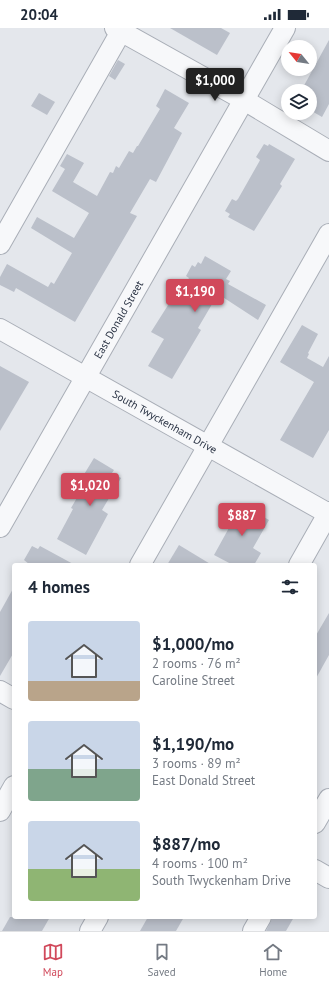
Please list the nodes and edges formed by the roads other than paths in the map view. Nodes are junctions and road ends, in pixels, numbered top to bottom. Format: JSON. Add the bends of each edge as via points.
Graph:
{"nodes":[{"id":1,"x":286,"y":28,"type":"edge"},
{"id":2,"x":120,"y":29,"type":"edge"},
{"id":3,"x":244,"y":100,"type":"junction"},
{"id":4,"x":329,"y":151,"type":"edge"},
{"id":5,"x":329,"y":234,"type":"edge"},
{"id":6,"x":0,"y":244,"type":"edge"},
{"id":7,"x":0,"y":329,"type":"edge"},
{"id":8,"x":86,"y":377,"type":"junction"},
{"id":9,"x":208,"y":446,"type":"junction"},
{"id":10,"x":329,"y":513,"type":"edge"},
{"id":11,"x":0,"y":527,"type":"edge"},
{"id":12,"x":141,"y":563,"type":"edge"},
{"id":13,"x":300,"y":563,"type":"edge"},
{"id":14,"x":0,"y":691,"type":"edge"},
{"id":15,"x":12,"y":698,"type":"edge"},
{"id":16,"x":12,"y":790,"type":"edge"},
{"id":17,"x":329,"y":799,"type":"edge"},
{"id":18,"x":0,"y":811,"type":"edge"},
{"id":19,"x":317,"y":820,"type":"edge"},
{"id":20,"x":317,"y":871,"type":"edge"},
{"id":21,"x":329,"y":878,"type":"edge"},
{"id":22,"x":97,"y":919,"type":"edge"},
{"id":23,"x":260,"y":919,"type":"edge"},
{"id":24,"x":90,"y":931,"type":"edge"},
{"id":25,"x":253,"y":931,"type":"edge"}],
"edges":[{"from":1,"to":3,"type":"street","name":"East Donald Street"},
{"from":2,"to":3,"type":"street"},
{"from":2,"to":6,"type":"street"},
{"from":3,"to":4,"type":"street"},
{"from":3,"to":8,"type":"street","name":"East Donald Street"},
{"from":5,"to":9,"type":"street"},
{"from":7,"to":8,"type":"street","name":"South Twyckenham Drive"},
{"from":8,"to":9,"type":"street","name":"South Twyckenham Drive"},
{"from":8,"to":11,"type":"street","name":"East Donald Street"},
{"from":9,"to":10,"type":"street","name":"South Twyckenham Drive"},
{"from":9,"to":12,"type":"street"},
{"from":10,"to":13,"type":"street"},
{"from":14,"to":15,"type":"street"},
{"from":16,"to":18,"type":"street"},
{"from":17,"to":19,"type":"street"},
{"from":20,"to":21,"type":"street"},
{"from":22,"to":24,"type":"street"},
{"from":23,"to":25,"type":"street"}]}
